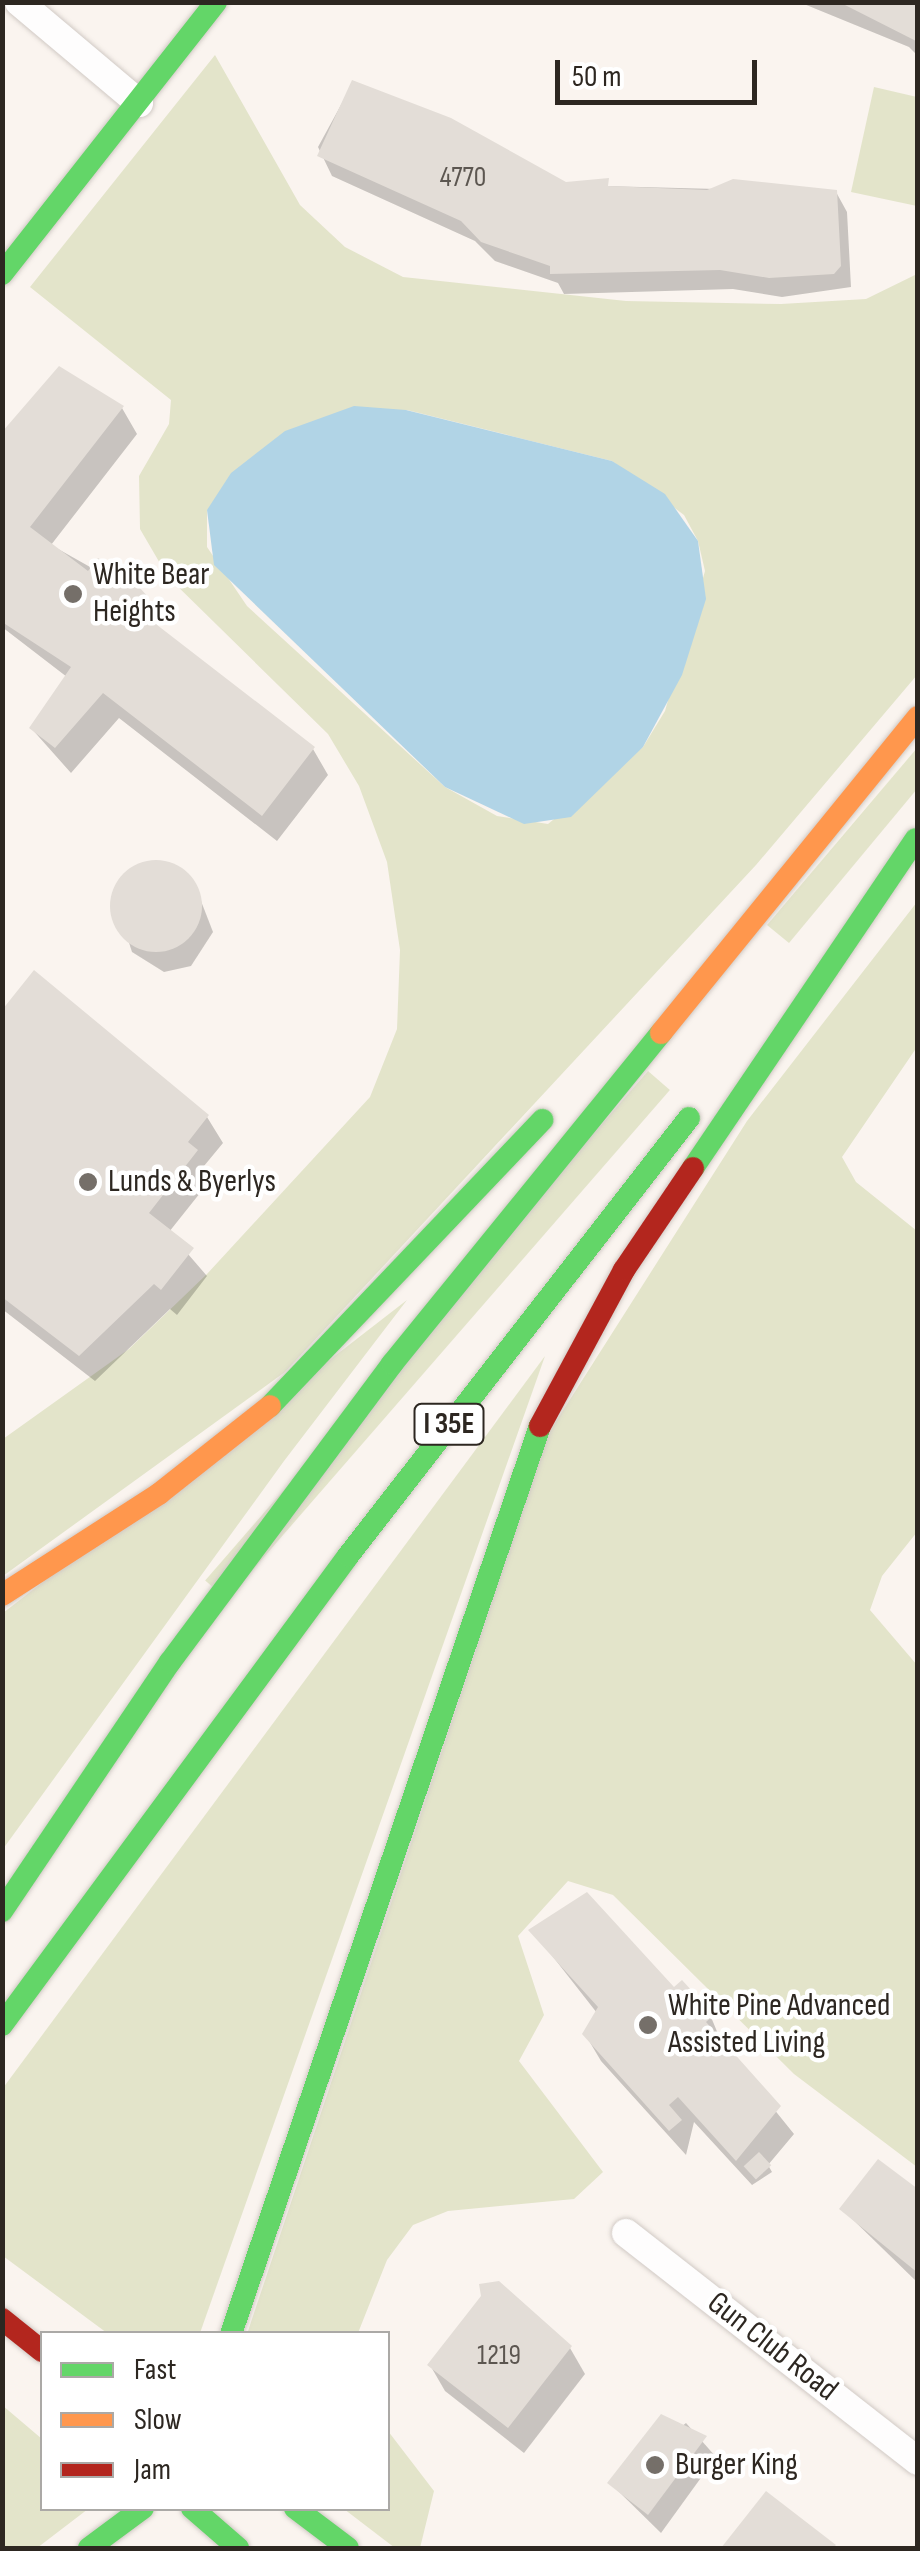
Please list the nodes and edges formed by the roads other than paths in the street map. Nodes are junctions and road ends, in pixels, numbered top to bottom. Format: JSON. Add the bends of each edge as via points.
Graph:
{"nodes":[{"id":1,"x":18,"y":2,"type":"edge"},
{"id":2,"x":216,"y":2,"type":"edge"},
{"id":3,"x":139,"y":103,"type":"junction"},
{"id":4,"x":2,"y":274,"type":"edge"},
{"id":5,"x":918,"y":717,"type":"edge"},
{"id":6,"x":856,"y":789,"type":"junction"},
{"id":7,"x":917,"y":838,"type":"edge"},
{"id":8,"x":643,"y":1010,"type":"dead end"},
{"id":9,"x":725,"y":1073,"type":"dead end"},
{"id":10,"x":565,"y":1094,"type":"dead end"},
{"id":11,"x":702,"y":1102,"type":"dead end"},
{"id":12,"x":2,"y":1595,"type":"edge"},
{"id":13,"x":2,"y":1911,"type":"edge"},
{"id":14,"x":2,"y":2026,"type":"edge"},
{"id":15,"x":626,"y":2233,"type":"dead end"},
{"id":16,"x":2,"y":2320,"type":"edge"},
{"id":17,"x":232,"y":2331,"type":"edge"},
{"id":18,"x":40,"y":2349,"type":"edge"},
{"id":19,"x":918,"y":2461,"type":"edge"},
{"id":20,"x":140,"y":2511,"type":"edge"},
{"id":21,"x":195,"y":2511,"type":"edge"},
{"id":22,"x":300,"y":2511,"type":"edge"},
{"id":23,"x":88,"y":2548,"type":"edge"},
{"id":24,"x":238,"y":2548,"type":"edge"},
{"id":25,"x":348,"y":2548,"type":"edge"}],
"edges":[{"from":1,"to":3,"type":"street"},
{"from":2,"to":3,"type":"main road"},
{"from":3,"to":4,"type":"main road"},
{"from":5,"to":6,"type":"main road","number":"I 35E"},
{"from":6,"to":8,"type":"main road"},
{"from":6,"to":13,"type":"main road","number":"I 35E","via":[[381,1379],[170,1662]]},
{"from":7,"to":9,"type":"main road"},
{"from":7,"to":17,"type":"main road","via":[[638,1248],[543,1417]]},
{"from":10,"to":12,"type":"main road","via":[[278,1400],[160,1493]]},
{"from":11,"to":14,"type":"main road","number":"I 35E","via":[[348,1556]]},
{"from":15,"to":19,"type":"street","name":"Gun Club Road"},
{"from":16,"to":18,"type":"main road"},
{"from":20,"to":23,"type":"main road"},
{"from":21,"to":24,"type":"main road"},
{"from":22,"to":25,"type":"main road"}]}
